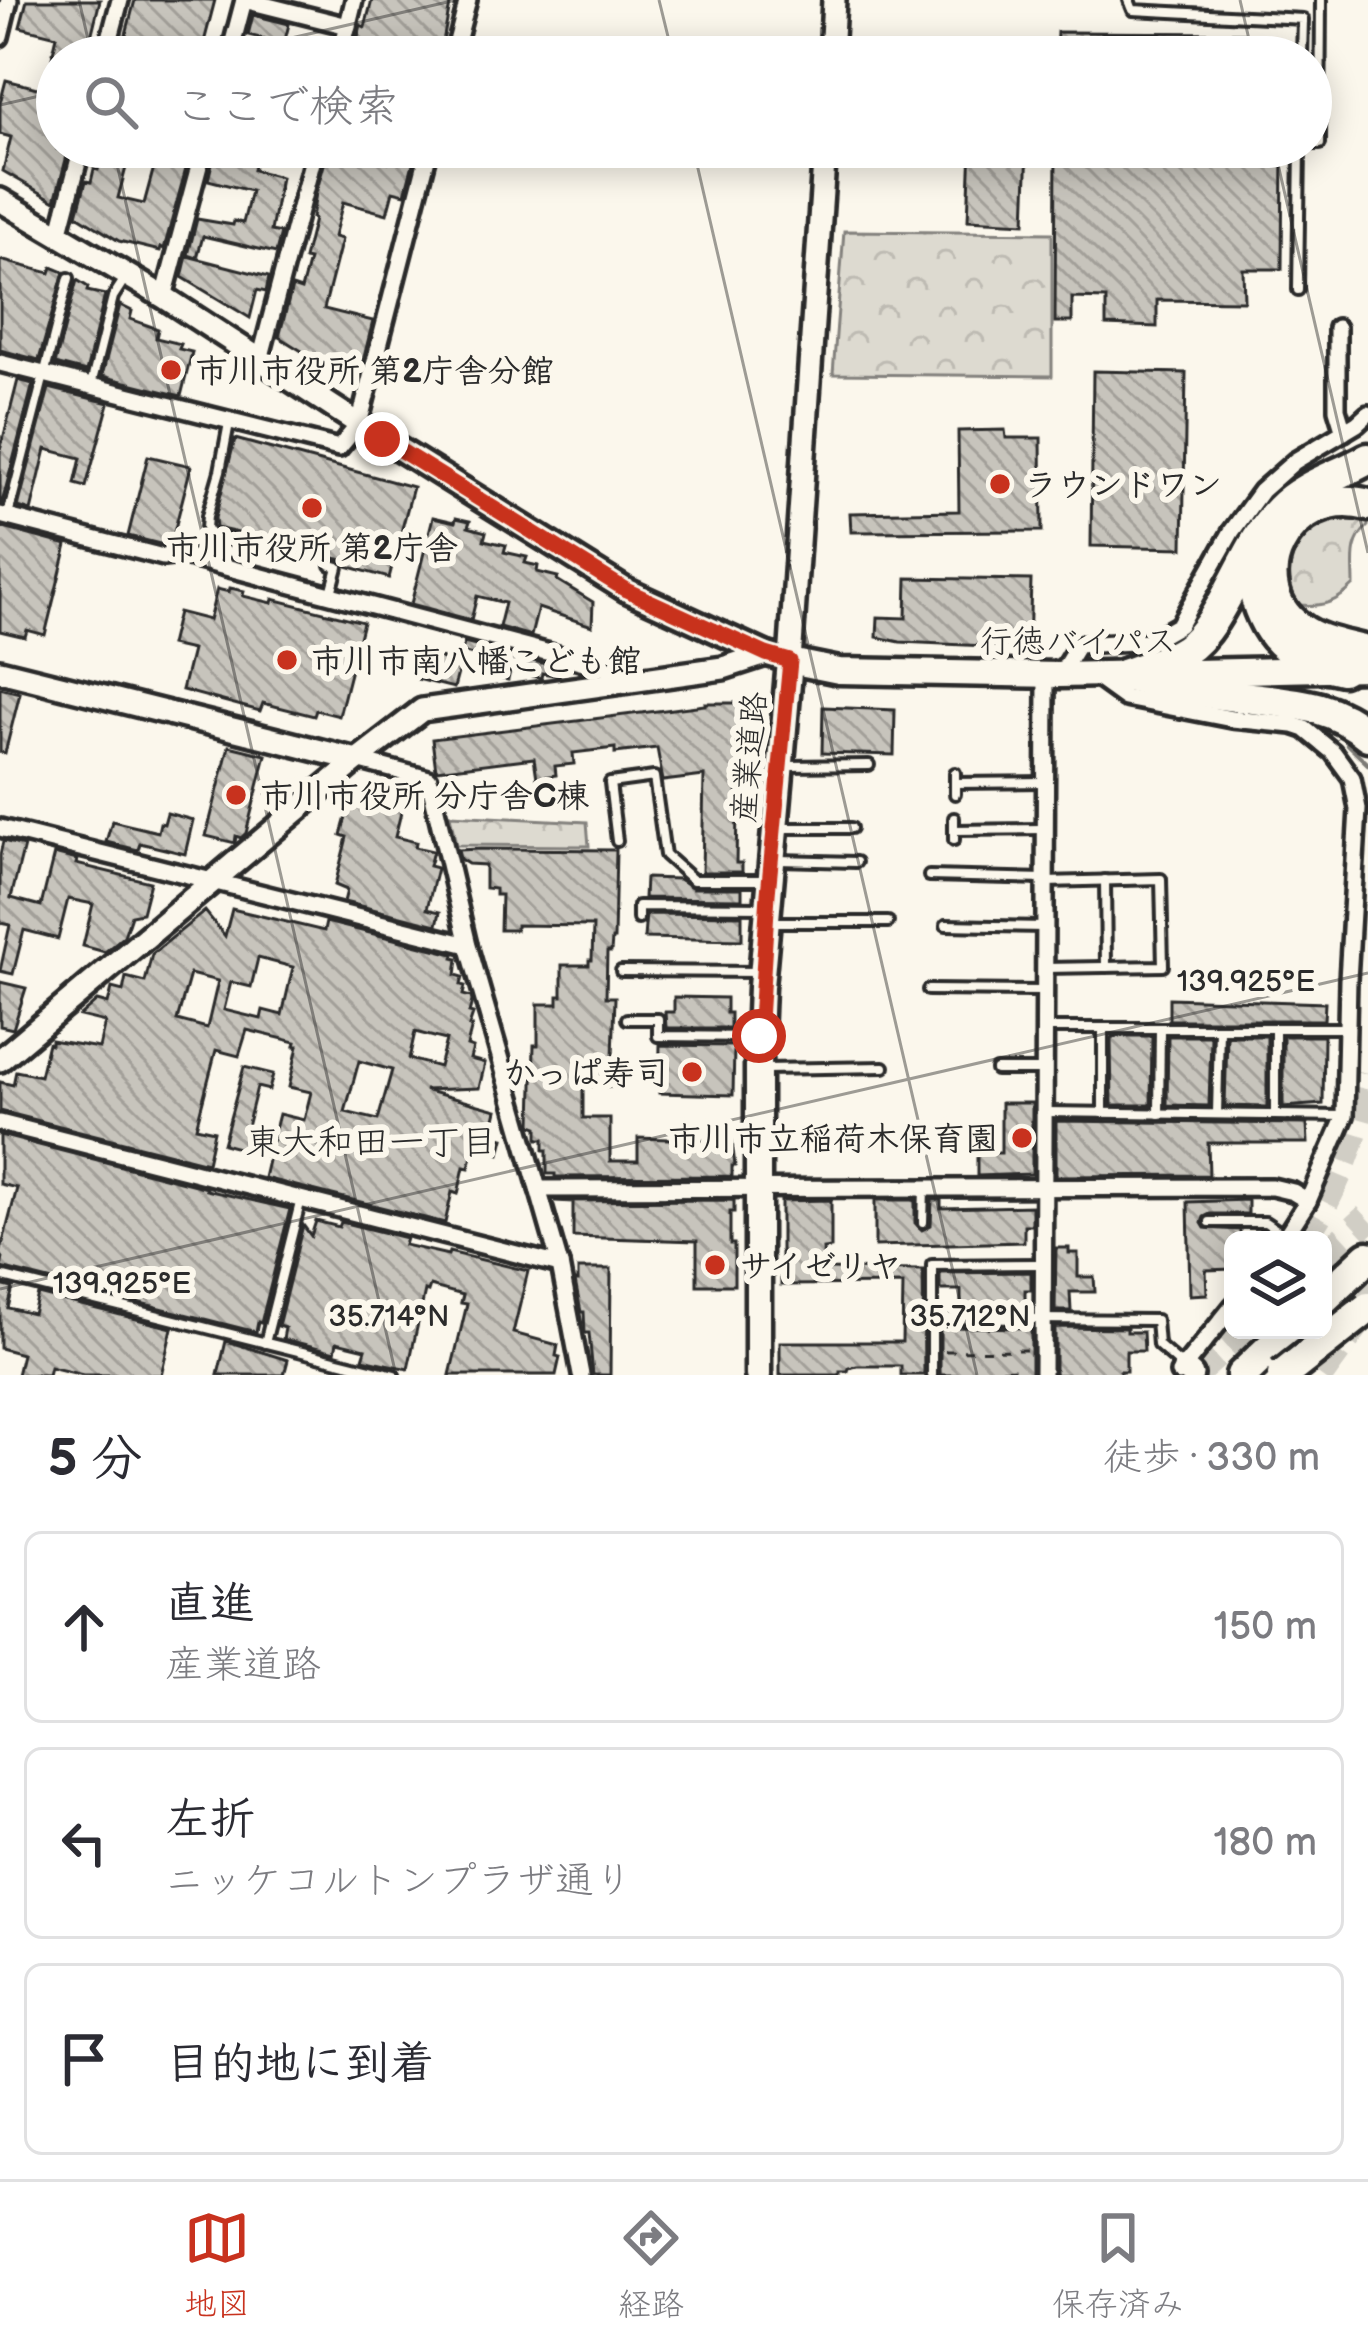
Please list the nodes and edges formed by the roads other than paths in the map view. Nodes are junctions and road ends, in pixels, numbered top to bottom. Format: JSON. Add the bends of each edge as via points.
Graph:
{"nodes":[{"id":1,"x":9,"y":0,"type":"edge"},
{"id":2,"x":120,"y":0,"type":"edge"},
{"id":3,"x":244,"y":0,"type":"edge"},
{"id":4,"x":354,"y":0,"type":"edge"},
{"id":5,"x":468,"y":0,"type":"edge"},
{"id":6,"x":834,"y":0,"type":"edge"},
{"id":7,"x":1129,"y":0,"type":"edge"},
{"id":8,"x":1227,"y":0,"type":"edge"},
{"id":9,"x":1322,"y":0,"type":"edge"},
{"id":10,"x":1227,"y":15,"type":"junction"},
{"id":11,"x":348,"y":26,"type":"junction"},
{"id":12,"x":111,"y":36,"type":"edge"},
{"id":13,"x":235,"y":36,"type":"edge"},
{"id":14,"x":345,"y":36,"type":"edge"},
{"id":15,"x":459,"y":36,"type":"edge"},
{"id":16,"x":832,"y":36,"type":"edge"},
{"id":17,"x":1303,"y":36,"type":"edge"},
{"id":18,"x":1322,"y":36,"type":"edge"},
{"id":19,"x":0,"y":37,"type":"edge"},
{"id":20,"x":77,"y":168,"type":"edge"},
{"id":21,"x":198,"y":168,"type":"edge"},
{"id":22,"x":310,"y":168,"type":"edge"},
{"id":23,"x":425,"y":168,"type":"edge"},
{"id":24,"x":823,"y":168,"type":"edge"},
{"id":25,"x":1300,"y":168,"type":"edge"},
{"id":26,"x":0,"y":200,"type":"edge"},
{"id":27,"x":59,"y":235,"type":"junction"},
{"id":28,"x":127,"y":275,"type":"junction"},
{"id":29,"x":70,"y":278,"type":"dead end"},
{"id":30,"x":1298,"y":290,"type":"dead end"},
{"id":31,"x":164,"y":297,"type":"junction"},
{"id":32,"x":1336,"y":328,"type":"dead end"},
{"id":33,"x":260,"y":360,"type":"junction"},
{"id":34,"x":0,"y":363,"type":"edge"},
{"id":35,"x":44,"y":374,"type":"junction"},
{"id":36,"x":91,"y":386,"type":"junction"},
{"id":37,"x":1368,"y":414,"type":"edge"},
{"id":38,"x":229,"y":423,"type":"junction"},
{"id":39,"x":359,"y":424,"type":"junction"},
{"id":40,"x":1344,"y":432,"type":"junction"},
{"id":41,"x":1368,"y":459,"type":"edge"},
{"id":42,"x":1368,"y":505,"type":"edge"},
{"id":43,"x":4,"y":516,"type":"edge"},
{"id":44,"x":1260,"y":536,"type":"junction"},
{"id":45,"x":236,"y":542,"type":"dead end"},
{"id":46,"x":331,"y":565,"type":"dead end"},
{"id":47,"x":331,"y":593,"type":"junction"},
{"id":48,"x":778,"y":658,"type":"junction"},
{"id":49,"x":1359,"y":663,"type":"edge"},
{"id":50,"x":0,"y":671,"type":"edge"},
{"id":51,"x":1053,"y":675,"type":"junction"},
{"id":52,"x":1108,"y":675,"type":"junction"},
{"id":53,"x":617,"y":682,"type":"junction"},
{"id":54,"x":1368,"y":735,"type":"edge"},
{"id":55,"x":357,"y":760,"type":"junction"},
{"id":56,"x":869,"y":765,"type":"dead end"},
{"id":57,"x":781,"y":766,"type":"junction"},
{"id":58,"x":1046,"y":782,"type":"junction"},
{"id":59,"x":955,"y":783,"type":"dead end"},
{"id":60,"x":954,"y":818,"type":"dead end"},
{"id":61,"x":0,"y":828,"type":"edge"},
{"id":62,"x":774,"y":828,"type":"junction"},
{"id":63,"x":851,"y":828,"type":"dead end"},
{"id":64,"x":1046,"y":829,"type":"junction"},
{"id":65,"x":617,"y":841,"type":"dead end"},
{"id":66,"x":856,"y":862,"type":"dead end"},
{"id":67,"x":770,"y":870,"type":"junction"},
{"id":68,"x":929,"y":876,"type":"dead end"},
{"id":69,"x":1046,"y":880,"type":"junction"},
{"id":70,"x":1105,"y":880,"type":"junction"},
{"id":71,"x":213,"y":881,"type":"junction"},
{"id":72,"x":766,"y":914,"type":"junction"},
{"id":73,"x":638,"y":920,"type":"dead end"},
{"id":74,"x":887,"y":922,"type":"dead end"},
{"id":75,"x":946,"y":925,"type":"dead end"},
{"id":76,"x":1045,"y":927,"type":"junction"},
{"id":77,"x":468,"y":945,"type":"junction"},
{"id":78,"x":1106,"y":967,"type":"junction"},
{"id":79,"x":1044,"y":968,"type":"junction"},
{"id":80,"x":621,"y":970,"type":"dead end"},
{"id":81,"x":762,"y":972,"type":"junction"},
{"id":82,"x":928,"y":990,"type":"dead end"},
{"id":83,"x":1044,"y":991,"type":"junction"},
{"id":84,"x":627,"y":1019,"type":"dead end"},
{"id":85,"x":1045,"y":1028,"type":"junction"},
{"id":86,"x":1103,"y":1028,"type":"junction"},
{"id":87,"x":1160,"y":1028,"type":"junction"},
{"id":88,"x":1219,"y":1028,"type":"junction"},
{"id":89,"x":1275,"y":1028,"type":"junction"},
{"id":90,"x":1347,"y":1028,"type":"junction"},
{"id":91,"x":759,"y":1036,"type":"junction"},
{"id":92,"x":0,"y":1060,"type":"edge"},
{"id":93,"x":884,"y":1067,"type":"dead end"},
{"id":94,"x":758,"y":1069,"type":"junction"},
{"id":95,"x":996,"y":1070,"type":"dead end"},
{"id":96,"x":1045,"y":1070,"type":"junction"},
{"id":97,"x":1045,"y":1112,"type":"junction"},
{"id":98,"x":1103,"y":1113,"type":"junction"},
{"id":99,"x":1159,"y":1114,"type":"junction"},
{"id":100,"x":1217,"y":1114,"type":"junction"},
{"id":101,"x":1275,"y":1115,"type":"junction"},
{"id":102,"x":1345,"y":1116,"type":"junction"},
{"id":103,"x":0,"y":1123,"type":"edge"},
{"id":104,"x":758,"y":1186,"type":"junction"},
{"id":105,"x":1045,"y":1187,"type":"junction"},
{"id":106,"x":923,"y":1188,"type":"junction"},
{"id":107,"x":538,"y":1189,"type":"junction"},
{"id":108,"x":302,"y":1199,"type":"junction"},
{"id":109,"x":1308,"y":1201,"type":"junction"},
{"id":110,"x":923,"y":1222,"type":"dead end"},
{"id":111,"x":1210,"y":1222,"type":"dead end"},
{"id":112,"x":1276,"y":1231,"type":"edge"},
{"id":113,"x":1289,"y":1231,"type":"edge"},
{"id":114,"x":1368,"y":1254,"type":"edge"},
{"id":115,"x":1045,"y":1264,"type":"junction"},
{"id":116,"x":560,"y":1265,"type":"junction"},
{"id":117,"x":0,"y":1276,"type":"edge"},
{"id":118,"x":1345,"y":1290,"type":"edge"},
{"id":119,"x":1368,"y":1308,"type":"edge"},
{"id":120,"x":932,"y":1318,"type":"junction"},
{"id":121,"x":1224,"y":1318,"type":"edge"},
{"id":122,"x":1044,"y":1320,"type":"junction"},
{"id":123,"x":1280,"y":1339,"type":"edge"},
{"id":124,"x":266,"y":1343,"type":"junction"},
{"id":125,"x":1184,"y":1373,"type":"edge"},
{"id":126,"x":394,"y":1375,"type":"edge"},
{"id":127,"x":580,"y":1375,"type":"edge"},
{"id":128,"x":758,"y":1375,"type":"edge"},
{"id":129,"x":932,"y":1375,"type":"edge"},
{"id":130,"x":1043,"y":1375,"type":"edge"},
{"id":131,"x":1242,"y":1375,"type":"edge"},
{"id":132,"x":1281,"y":1375,"type":"edge"}],
"edges":[{"from":1,"to":19,"type":"street"},
{"from":2,"to":12,"type":"street"},
{"from":3,"to":11,"type":"street"},
{"from":3,"to":13,"type":"street"},
{"from":4,"to":11,"type":"street"},
{"from":5,"to":15,"type":"street"},
{"from":6,"to":16,"type":"street"},
{"from":7,"to":10,"type":"lane","via":[[1133,10]]},
{"from":8,"to":10,"type":"lane"},
{"from":9,"to":18,"type":"lane"},
{"from":10,"to":17,"type":"lane","via":[[1303,19]]},
{"from":11,"to":14,"type":"street"},
{"from":20,"to":27,"type":"street"},
{"from":21,"to":31,"type":"street"},
{"from":22,"to":33,"type":"street"},
{"from":23,"to":39,"type":"street"},
{"from":24,"to":48,"type":"street","name":"産業道路"},
{"from":25,"to":30,"type":"lane"},
{"from":26,"to":27,"type":"street"},
{"from":27,"to":28,"type":"street"},
{"from":28,"to":31,"type":"street"},
{"from":28,"to":36,"type":"lane","via":[[113,297]]},
{"from":29,"to":35,"type":"lane"},
{"from":31,"to":33,"type":"street"},
{"from":32,"to":40,"type":"street"},
{"from":33,"to":39,"type":"street"},
{"from":34,"to":35,"type":"street"},
{"from":35,"to":36,"type":"street"},
{"from":35,"to":43,"type":"lane"},
{"from":36,"to":38,"type":"street"},
{"from":37,"to":40,"type":"street"},
{"from":38,"to":39,"type":"street","via":[[331,448]]},
{"from":38,"to":45,"type":"lane","via":[[206,528]]},
{"from":39,"to":48,"type":"street","via":[[626,590]]},
{"from":40,"to":51,"type":"street","via":[[1261,491],[1179,625],[1151,641],[1078,646]]},
{"from":41,"to":44,"type":"highway","via":[[1292,498]]},
{"from":42,"to":49,"type":"highway","via":[[1337,502],[1307,511],[1280,542],[1272,566],[1279,604],[1294,624]]},
{"from":43,"to":47,"type":"street"},
{"from":44,"to":49,"type":"highway","via":[[1252,575],[1270,630],[1308,662]]},
{"from":44,"to":52,"type":"highway","via":[[1200,638],[1180,654]]},
{"from":46,"to":47,"type":"lane","via":[[338,567]]},
{"from":47,"to":53,"type":"street","via":[[614,670]]},
{"from":48,"to":51,"type":"main road","name":"行徳バイパス","via":[[839,671]]},
{"from":48,"to":53,"type":"street"},
{"from":48,"to":57,"type":"main road","name":"産業道路"},
{"from":49,"to":52,"type":"main road","name":"行徳バイパス"},
{"from":50,"to":55,"type":"street"},
{"from":51,"to":52,"type":"main road","name":"行徳バイパス"},
{"from":51,"to":58,"type":"street"},
{"from":52,"to":54,"type":"highway","via":[[1311,705]]},
{"from":52,"to":90,"type":"street","via":[[1125,698],[1293,724],[1345,766],[1358,809]]},
{"from":53,"to":55,"type":"street","via":[[422,710]]},
{"from":55,"to":71,"type":"street"},
{"from":55,"to":77,"type":"street","via":[[429,779]]},
{"from":56,"to":57,"type":"lane"},
{"from":57,"to":62,"type":"main road","name":"産業道路"},
{"from":58,"to":59,"type":"lane"},
{"from":58,"to":64,"type":"street"},
{"from":60,"to":64,"type":"lane","via":[[954,835]]},
{"from":61,"to":71,"type":"street"},
{"from":62,"to":63,"type":"lane"},
{"from":62,"to":67,"type":"main road","name":"産業道路"},
{"from":64,"to":69,"type":"street"},
{"from":65,"to":67,"type":"lane","via":[[610,783],[653,776],[665,854],[693,880]]},
{"from":66,"to":67,"type":"lane"},
{"from":67,"to":72,"type":"main road","name":"産業道路"},
{"from":68,"to":69,"type":"lane"},
{"from":69,"to":70,"type":"lane"},
{"from":69,"to":76,"type":"street"},
{"from":70,"to":78,"type":"lane"},
{"from":70,"to":78,"type":"lane","via":[[1161,879],[1163,966]]},
{"from":71,"to":77,"type":"street"},
{"from":71,"to":92,"type":"street"},
{"from":72,"to":73,"type":"lane","via":[[638,906]]},
{"from":72,"to":74,"type":"lane"},
{"from":72,"to":81,"type":"main road","name":"産業道路"},
{"from":75,"to":76,"type":"lane"},
{"from":76,"to":79,"type":"street"},
{"from":77,"to":107,"type":"street"},
{"from":78,"to":79,"type":"lane"},
{"from":79,"to":83,"type":"street"},
{"from":80,"to":81,"type":"lane"},
{"from":81,"to":91,"type":"main road","name":"産業道路"},
{"from":82,"to":83,"type":"lane"},
{"from":83,"to":85,"type":"street"},
{"from":84,"to":91,"type":"lane","via":[[658,1019],[658,1036]]},
{"from":85,"to":86,"type":"lane"},
{"from":85,"to":96,"type":"street"},
{"from":86,"to":87,"type":"lane"},
{"from":86,"to":98,"type":"lane"},
{"from":87,"to":88,"type":"lane"},
{"from":87,"to":99,"type":"lane"},
{"from":88,"to":89,"type":"lane"},
{"from":88,"to":100,"type":"lane"},
{"from":89,"to":90,"type":"lane"},
{"from":89,"to":101,"type":"lane"},
{"from":90,"to":102,"type":"street"},
{"from":91,"to":94,"type":"main road","name":"産業道路"},
{"from":93,"to":94,"type":"lane"},
{"from":94,"to":104,"type":"main road","name":"産業道路"},
{"from":95,"to":96,"type":"lane"},
{"from":96,"to":97,"type":"street"},
{"from":97,"to":98,"type":"lane"},
{"from":97,"to":105,"type":"street"},
{"from":98,"to":99,"type":"lane"},
{"from":99,"to":100,"type":"lane"},
{"from":100,"to":101,"type":"lane"},
{"from":101,"to":102,"type":"lane"},
{"from":102,"to":109,"type":"street"},
{"from":103,"to":108,"type":"street"},
{"from":104,"to":106,"type":"street"},
{"from":104,"to":107,"type":"street"},
{"from":104,"to":128,"type":"main road","name":"産業道路"},
{"from":105,"to":106,"type":"street"},
{"from":105,"to":109,"type":"street","via":[[1272,1187]]},
{"from":105,"to":115,"type":"street"},
{"from":106,"to":110,"type":"lane"},
{"from":107,"to":116,"type":"street"},
{"from":108,"to":116,"type":"street"},
{"from":108,"to":124,"type":"lane"},
{"from":109,"to":113,"type":"street"},
{"from":111,"to":112,"type":"lane","via":[[1265,1222]]},
{"from":114,"to":118,"type":"highway"},
{"from":115,"to":120,"type":"lane","via":[[932,1265]]},
{"from":115,"to":122,"type":"street"},
{"from":116,"to":127,"type":"street"},
{"from":117,"to":124,"type":"lane"},
{"from":118,"to":132,"type":"highway","bridge":true},
{"from":119,"to":132,"type":"highway","bridge":true},
{"from":120,"to":122,"type":"lane"},
{"from":120,"to":129,"type":"lane"},
{"from":121,"to":125,"type":"street"},
{"from":122,"to":125,"type":"lane","via":[[1156,1320],[1158,1345]]},
{"from":122,"to":130,"type":"street"},
{"from":123,"to":131,"type":"highway"},
{"from":124,"to":126,"type":"lane"}]}
